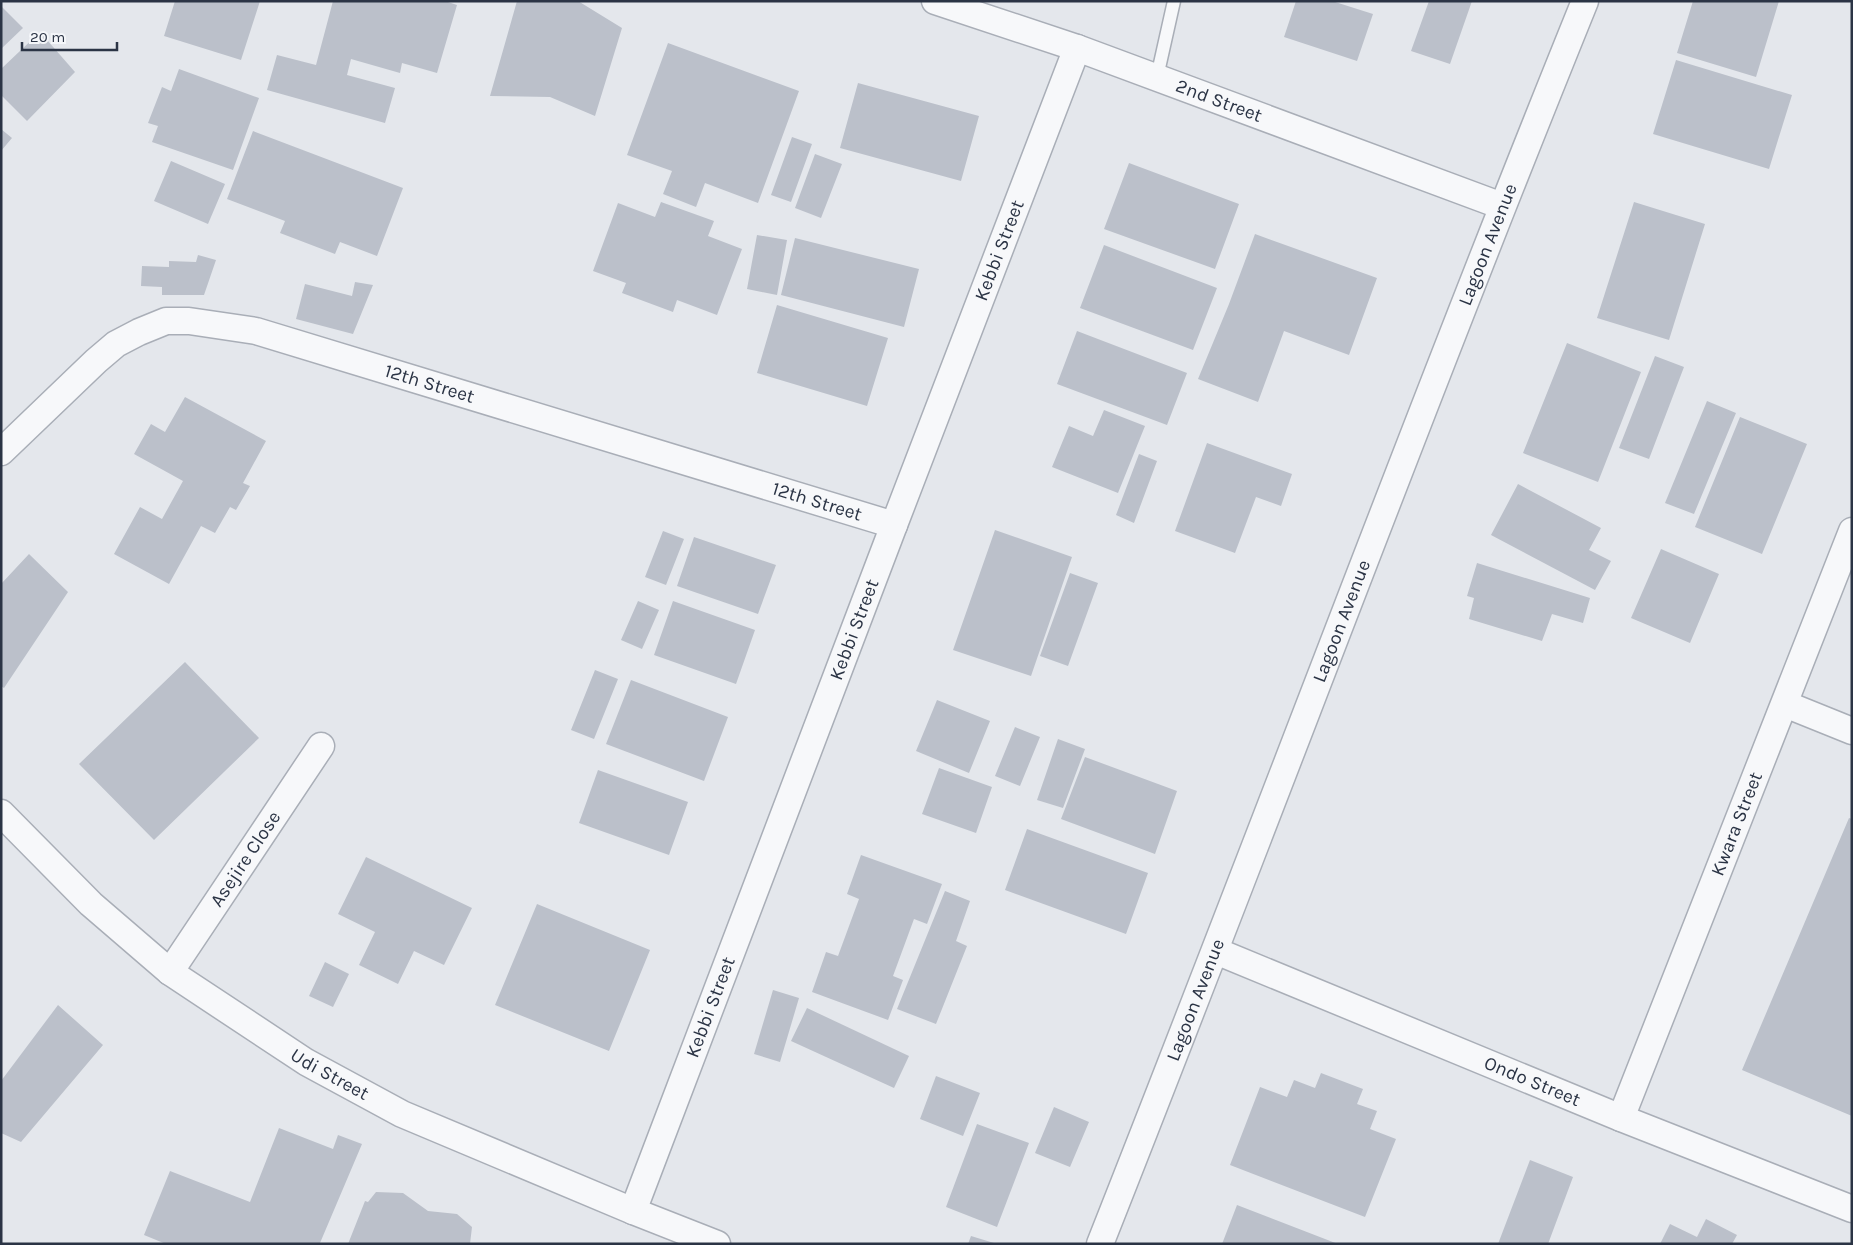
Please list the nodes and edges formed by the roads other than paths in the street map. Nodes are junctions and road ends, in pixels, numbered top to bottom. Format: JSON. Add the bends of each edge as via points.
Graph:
{"nodes":[{"id":1,"x":935,"y":1,"type":"edge"},
{"id":2,"x":1174,"y":1,"type":"edge"},
{"id":3,"x":1585,"y":1,"type":"edge"},
{"id":4,"x":1078,"y":48,"type":"junction"},
{"id":5,"x":1157,"y":77,"type":"junction"},
{"id":6,"x":1502,"y":206,"type":"junction"},
{"id":7,"x":1,"y":452,"type":"edge"},
{"id":8,"x":894,"y":525,"type":"junction"},
{"id":9,"x":1852,"y":531,"type":"edge"},
{"id":10,"x":1785,"y":704,"type":"junction"},
{"id":11,"x":1852,"y":731,"type":"edge"},
{"id":12,"x":321,"y":746,"type":"dead end"},
{"id":13,"x":1,"y":814,"type":"edge"},
{"id":14,"x":1216,"y":951,"type":"junction"},
{"id":15,"x":170,"y":972,"type":"junction"},
{"id":16,"x":1621,"y":1118,"type":"junction"},
{"id":17,"x":1852,"y":1209,"type":"edge"},
{"id":18,"x":633,"y":1211,"type":"junction"},
{"id":19,"x":717,"y":1244,"type":"edge"},
{"id":20,"x":1100,"y":1244,"type":"edge"}],
"edges":[{"from":1,"to":4,"type":"street","name":"2nd Street"},
{"from":2,"to":5,"type":"lane"},
{"from":3,"to":6,"type":"street","name":"Lagoon Avenue"},
{"from":4,"to":5,"type":"street","name":"2nd Street"},
{"from":4,"to":8,"type":"street","name":"Kebbi Street"},
{"from":5,"to":6,"type":"street","name":"2nd Street"},
{"from":6,"to":14,"type":"street","name":"Lagoon Avenue"},
{"from":7,"to":8,"type":"street","name":"12th Street","via":[[116,344],[166,321],[189,321],[256,331]]},
{"from":8,"to":18,"type":"street","name":"Kebbi Street"},
{"from":9,"to":10,"type":"street","name":"Kwara Street"},
{"from":10,"to":11,"type":"street"},
{"from":10,"to":16,"type":"street","name":"Kwara Street"},
{"from":12,"to":15,"type":"street","name":"Asejire Close"},
{"from":13,"to":15,"type":"street","name":"Udi Street","via":[[90,904]]},
{"from":14,"to":16,"type":"street","name":"Ondo Street"},
{"from":14,"to":20,"type":"street","name":"Lagoon Avenue"},
{"from":15,"to":18,"type":"street","name":"Udi Street","via":[[306,1062],[402,1114]]},
{"from":16,"to":17,"type":"street","name":"Ondo Street"},
{"from":18,"to":19,"type":"street","name":"Udi Street"}]}
